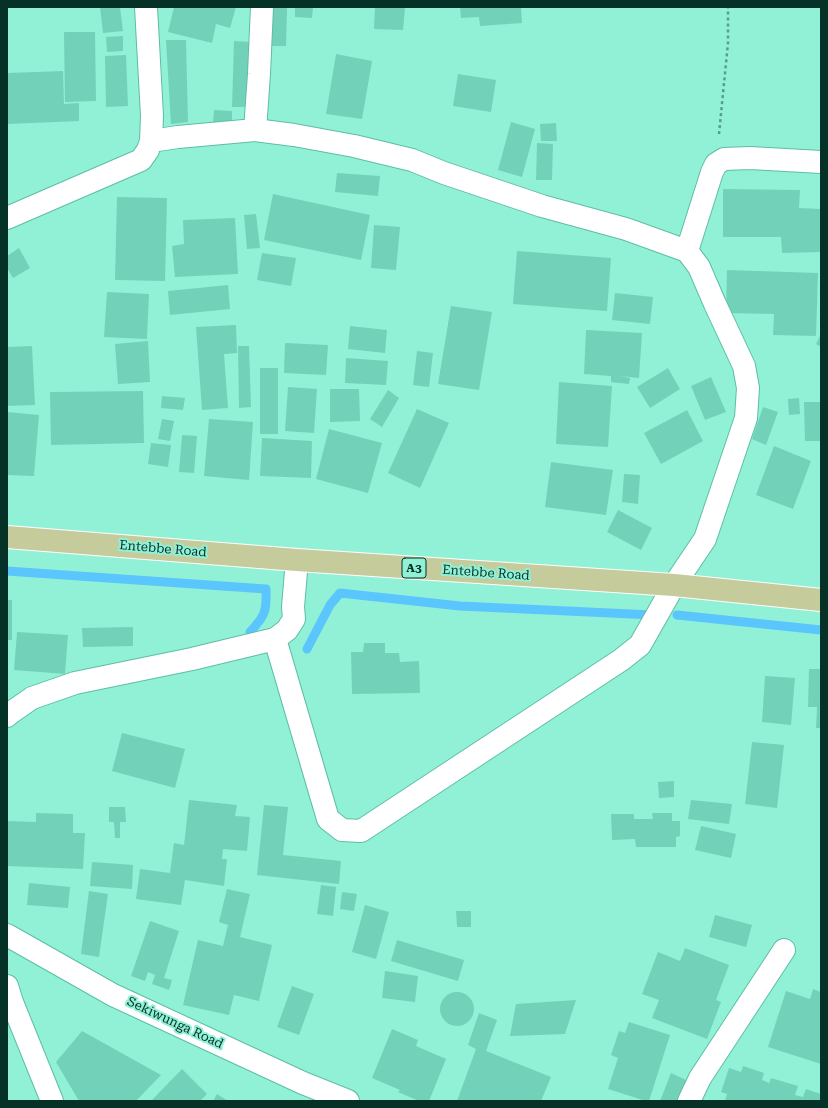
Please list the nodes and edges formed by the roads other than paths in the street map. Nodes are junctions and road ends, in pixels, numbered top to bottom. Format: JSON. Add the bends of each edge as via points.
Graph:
{"nodes":[{"id":1,"x":146,"y":7,"type":"edge"},
{"id":2,"x":262,"y":7,"type":"edge"},
{"id":3,"x":255,"y":130,"type":"junction"},
{"id":4,"x":151,"y":141,"type":"junction"},
{"id":5,"x":821,"y":162,"type":"edge"},
{"id":6,"x":7,"y":218,"type":"edge"},
{"id":7,"x":687,"y":251,"type":"junction"},
{"id":8,"x":7,"y":537,"type":"edge"},
{"id":9,"x":297,"y":560,"type":"junction"},
{"id":10,"x":674,"y":585,"type":"junction"},
{"id":11,"x":821,"y":600,"type":"edge"},
{"id":12,"x":275,"y":639,"type":"junction"},
{"id":13,"x":7,"y":716,"type":"edge"},
{"id":14,"x":7,"y":935,"type":"edge"},
{"id":15,"x":784,"y":950,"type":"dead end"},
{"id":16,"x":9,"y":997,"type":"edge"},
{"id":17,"x":52,"y":1101,"type":"edge"},
{"id":18,"x":348,"y":1101,"type":"edge"},
{"id":19,"x":689,"y":1101,"type":"edge"}],
"edges":[{"from":1,"to":4,"type":"street"},
{"from":2,"to":3,"type":"street"},
{"from":3,"to":4,"type":"street"},
{"from":3,"to":7,"type":"street","via":[[354,146],[412,160],[542,206],[626,229]]},
{"from":4,"to":6,"type":"street","via":[[141,160]]},
{"from":5,"to":7,"type":"street","via":[[750,158],[724,159],[716,164]]},
{"from":7,"to":10,"type":"street","via":[[699,267],[744,366],[748,403],[746,418],[705,539]]},
{"from":8,"to":9,"type":"main road","name":"Entebbe Road","number":"A3"},
{"from":9,"to":10,"type":"main road","name":"Entebbe Road","number":"A3"},
{"from":9,"to":12,"type":"street","via":[[294,619],[287,630]]},
{"from":10,"to":11,"type":"main road","name":"Entebbe Road","number":"A3"},
{"from":10,"to":12,"type":"street","via":[[640,646],[361,831],[342,830],[328,818]]},
{"from":12,"to":13,"type":"street","via":[[75,683],[32,698]]},
{"from":14,"to":18,"type":"street","name":"Sekiwunga Road","via":[[113,995],[303,1083]]},
{"from":15,"to":19,"type":"street","via":[[700,1078]]},
{"from":16,"to":17,"type":"street"}]}
